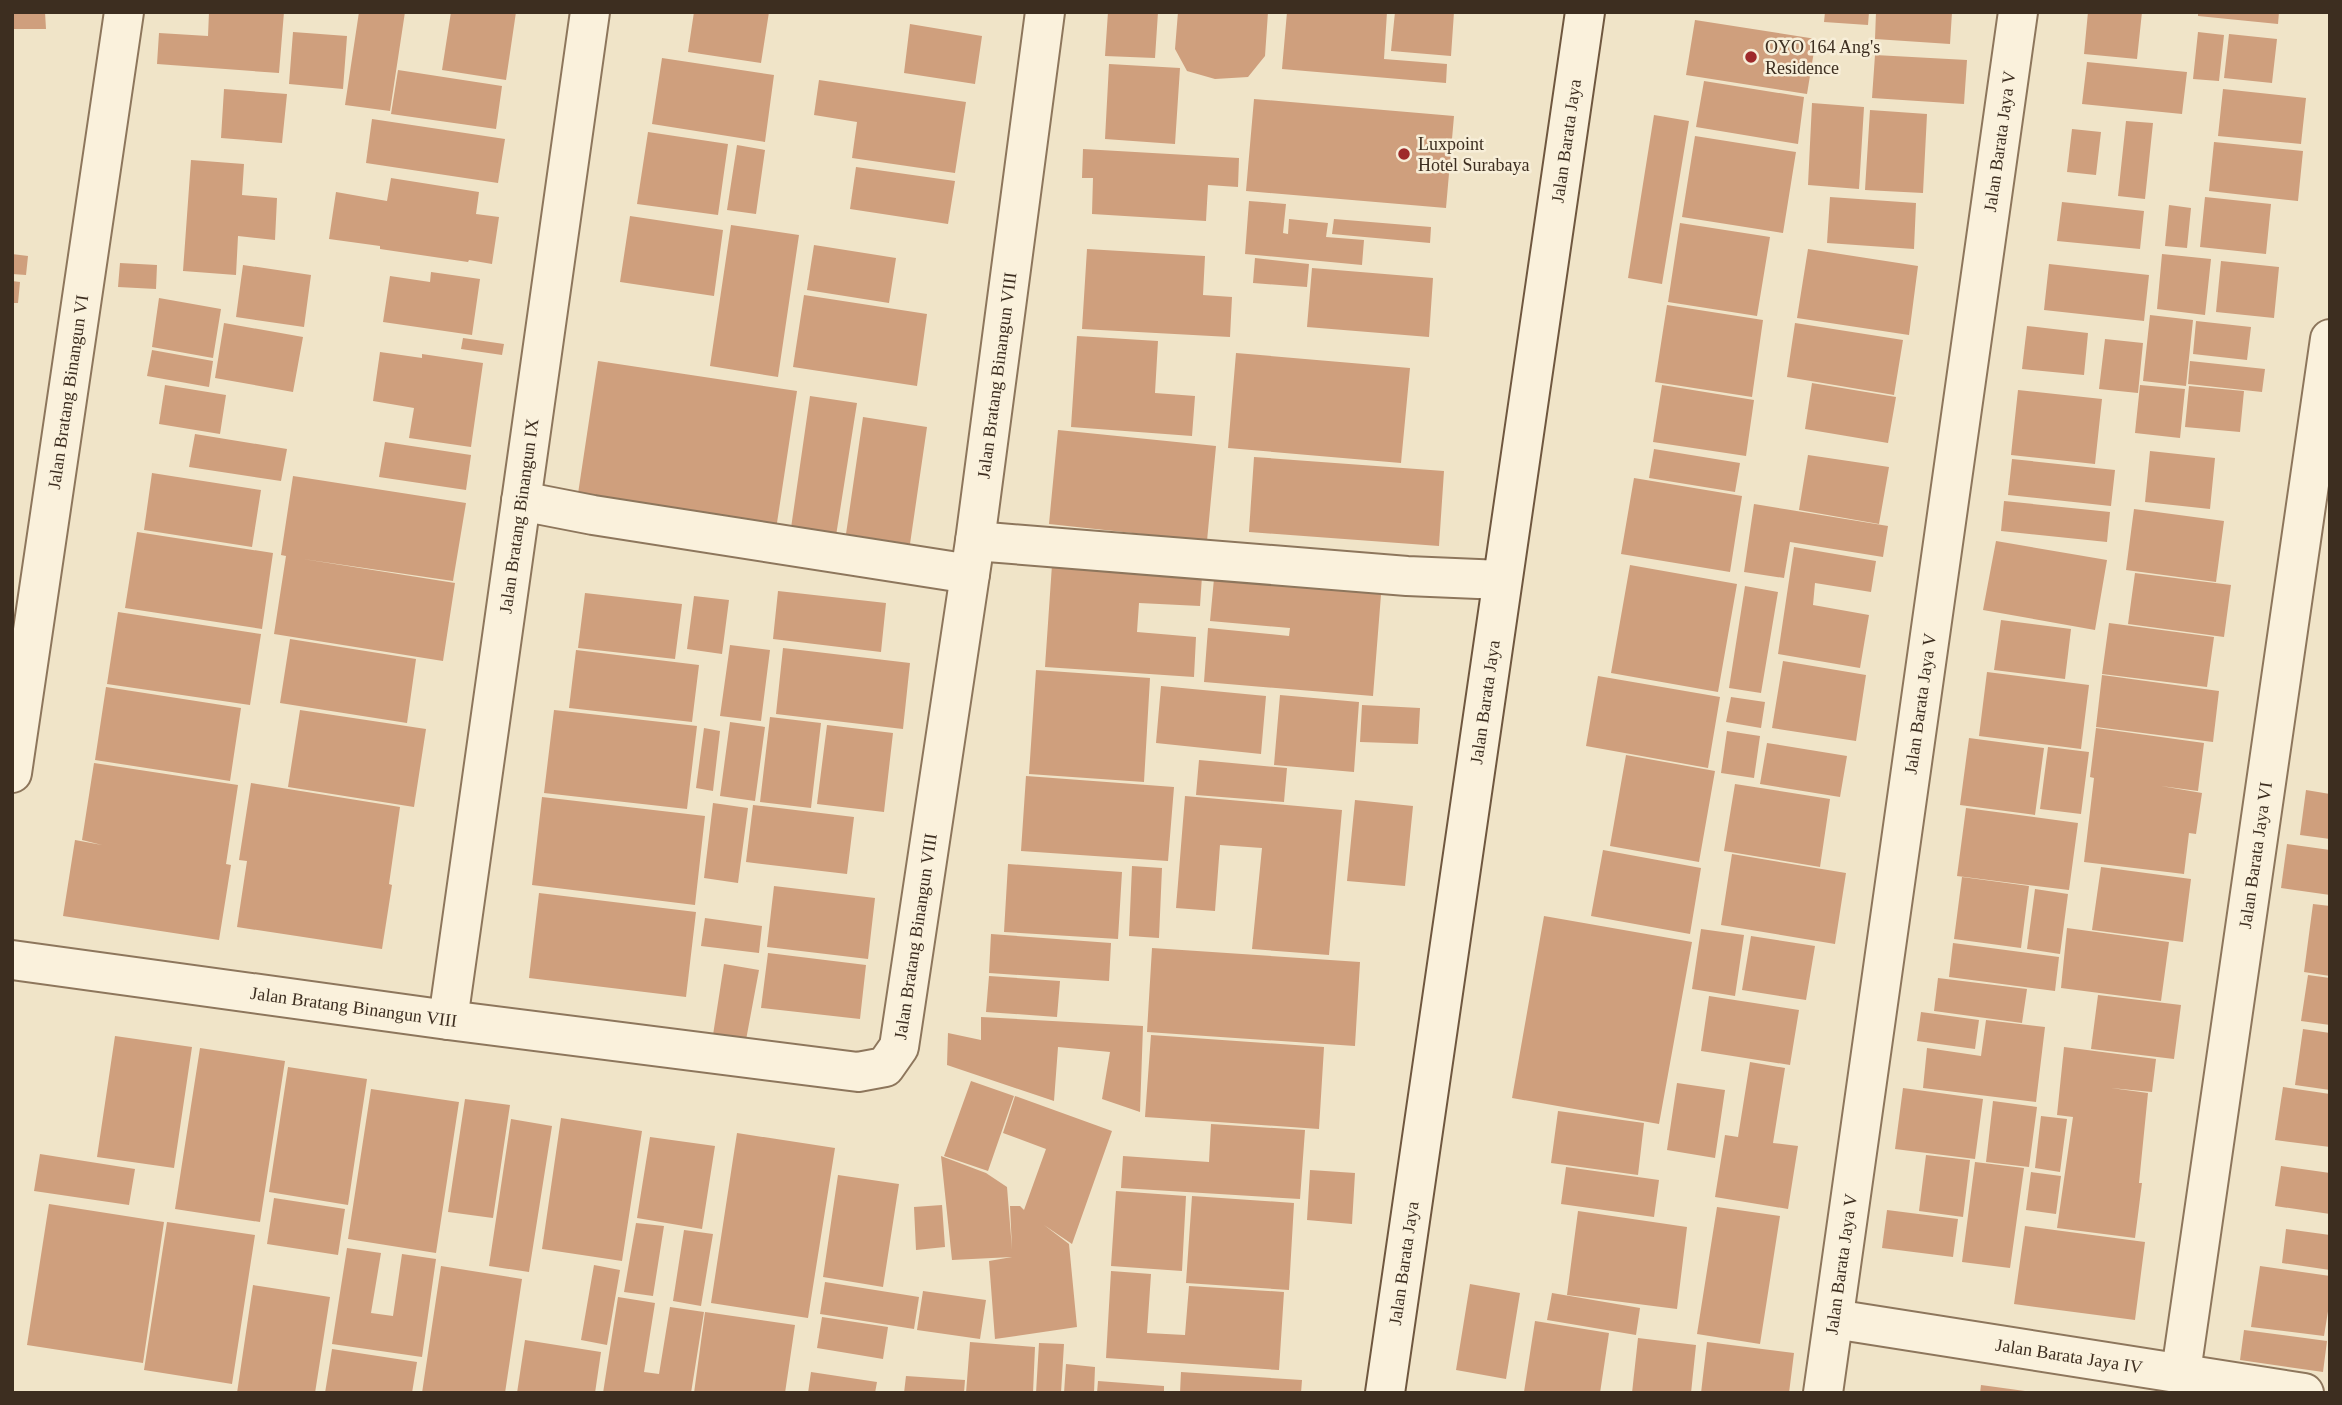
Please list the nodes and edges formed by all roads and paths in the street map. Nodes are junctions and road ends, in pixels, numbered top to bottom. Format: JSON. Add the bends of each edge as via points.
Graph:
{"nodes":[{"id":1,"x":124,"y":12,"type":"edge"},
{"id":2,"x":590,"y":12,"type":"edge"},
{"id":3,"x":1045,"y":12,"type":"edge"},
{"id":4,"x":1585,"y":12,"type":"edge"},
{"id":5,"x":2018,"y":12,"type":"edge"},
{"id":6,"x":2330,"y":339,"type":"edge"},
{"id":7,"x":521,"y":501,"type":"junction"},
{"id":8,"x":973,"y":557,"type":"junction"},
{"id":9,"x":1502,"y":580,"type":"junction"},
{"id":10,"x":12,"y":773,"type":"edge"},
{"id":11,"x":12,"y":960,"type":"edge"},
{"id":12,"x":448,"y":1020,"type":"junction"},
{"id":13,"x":1834,"y":1320,"type":"junction"},
{"id":14,"x":2181,"y":1372,"type":"junction"},
{"id":15,"x":1385,"y":1393,"type":"edge"},
{"id":16,"x":1823,"y":1393,"type":"edge"},
{"id":17,"x":2304,"y":1393,"type":"edge"}],
"edges":[{"from":1,"to":10,"type":"street","name":"Jalan Bratang Binangun VI"},
{"from":2,"to":7,"type":"street","name":"Jalan Bratang Binangun IX"},
{"from":3,"to":8,"type":"street","name":"Jalan Bratang Binangun VIII"},
{"from":4,"to":9,"type":"street","name":"Jalan Barata Jaya"},
{"from":5,"to":13,"type":"street","name":"Jalan Barata Jaya V"},
{"from":6,"to":14,"type":"street","name":"Jalan Barata Jaya VI"},
{"from":7,"to":8,"type":"street","via":[[593,515]]},
{"from":7,"to":12,"type":"street","name":"Jalan Bratang Binangun IX"},
{"from":8,"to":9,"type":"street"},
{"from":8,"to":12,"type":"street","name":"Jalan Bratang Binangun VIII","via":[[899,1047],[885,1067],[858,1072]]},
{"from":9,"to":15,"type":"street","name":"Jalan Barata Jaya"},
{"from":11,"to":12,"type":"street","name":"Jalan Bratang Binangun VIII"},
{"from":13,"to":14,"type":"street","name":"Jalan Barata Jaya IV"},
{"from":13,"to":16,"type":"street","name":"Jalan Barata Jaya V"},
{"from":14,"to":17,"type":"street","name":"Jalan Barata Jaya IV"}]}
